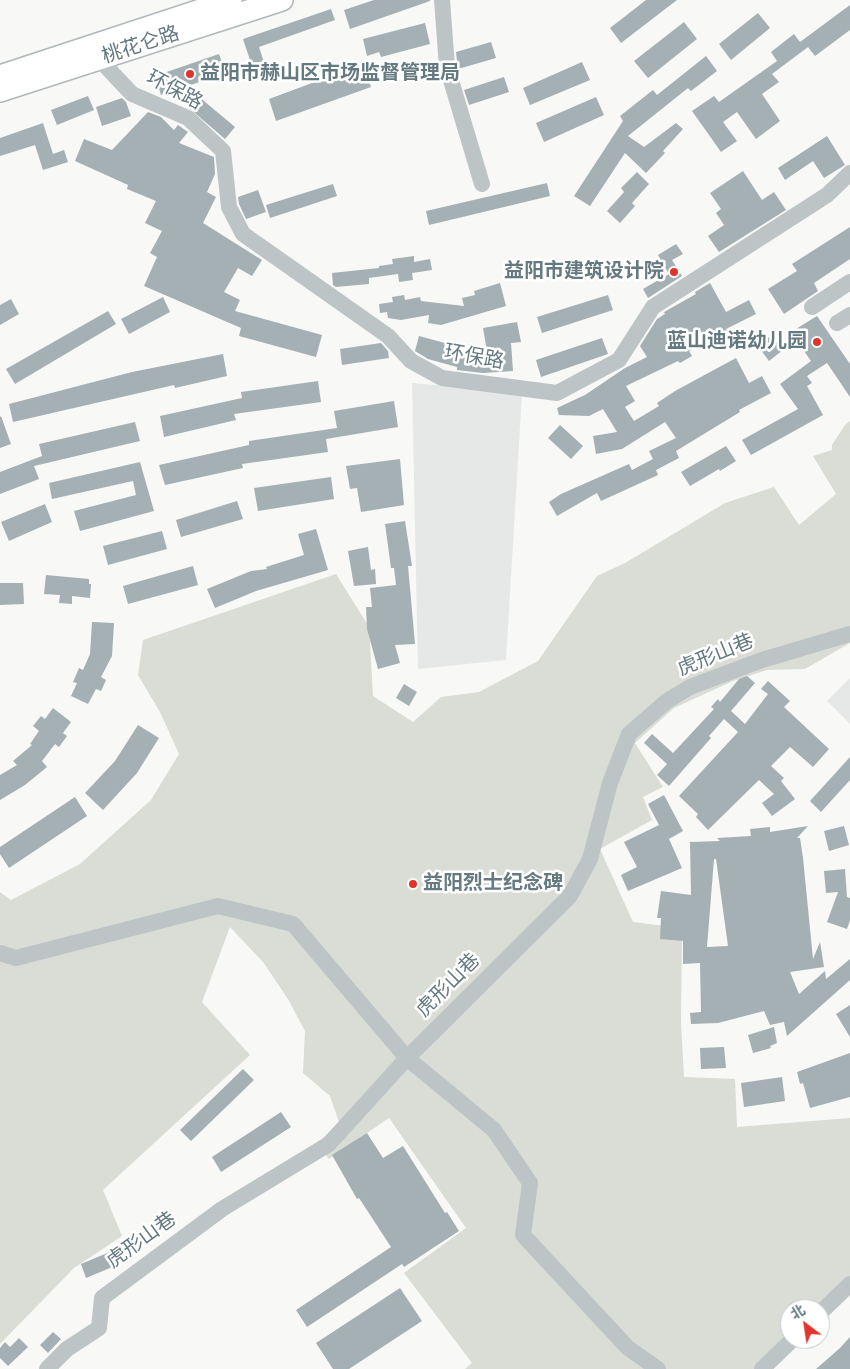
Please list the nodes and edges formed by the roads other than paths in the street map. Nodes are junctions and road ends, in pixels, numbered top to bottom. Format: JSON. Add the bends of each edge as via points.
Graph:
{"nodes":[{"id":1,"x":231,"y":0,"type":"edge"},
{"id":2,"x":282,"y":0,"type":"edge"},
{"id":3,"x":442,"y":0,"type":"edge"},
{"id":4,"x":99,"y":59,"type":"junction"},
{"id":5,"x":0,"y":76,"type":"edge"},
{"id":6,"x":0,"y":91,"type":"edge"},
{"id":7,"x":850,"y":173,"type":"edge"},
{"id":8,"x":482,"y":184,"type":"dead end"},
{"id":9,"x":850,"y":282,"type":"edge"},
{"id":10,"x":812,"y":307,"type":"dead end"},
{"id":11,"x":850,"y":634,"type":"edge"},
{"id":12,"x":0,"y":953,"type":"edge"},
{"id":13,"x":408,"y":1058,"type":"junction"},
{"id":14,"x":850,"y":1284,"type":"edge"},
{"id":15,"x":830,"y":1303,"type":"edge"},
{"id":16,"x":783,"y":1349,"type":"edge"},
{"id":17,"x":47,"y":1369,"type":"edge"},
{"id":18,"x":658,"y":1369,"type":"edge"},
{"id":19,"x":762,"y":1369,"type":"edge"}],
"edges":[{"from":1,"to":5,"type":"main road","name":"桃花仑路"},
{"from":2,"to":4,"type":"main road","name":"桃花仑路"},
{"from":3,"to":8,"type":"street","via":[[447,67]]},
{"from":4,"to":6,"type":"main road","name":"桃花仑路"},
{"from":4,"to":7,"type":"street","name":"环保路","via":[[132,94],[188,118],[223,151],[229,207],[242,234],[388,336],[411,361],[442,378],[557,393],[619,360],[653,307],[827,195]]},
{"from":9,"to":10,"type":"street"},
{"from":11,"to":13,"type":"street","name":"虎形山巷","via":[[762,660],[690,687],[667,701],[629,734],[610,783],[590,859],[570,896]]},
{"from":12,"to":13,"type":"street","via":[[16,958],[218,906],[293,924]]},
{"from":13,"to":17,"type":"street","name":"虎形山巷","via":[[329,1144],[222,1209],[102,1298],[99,1328],[66,1349]]},
{"from":13,"to":18,"type":"street","via":[[494,1130],[530,1184],[523,1235],[628,1348]]},
{"from":14,"to":15,"type":"street"},
{"from":16,"to":19,"type":"street"}]}
